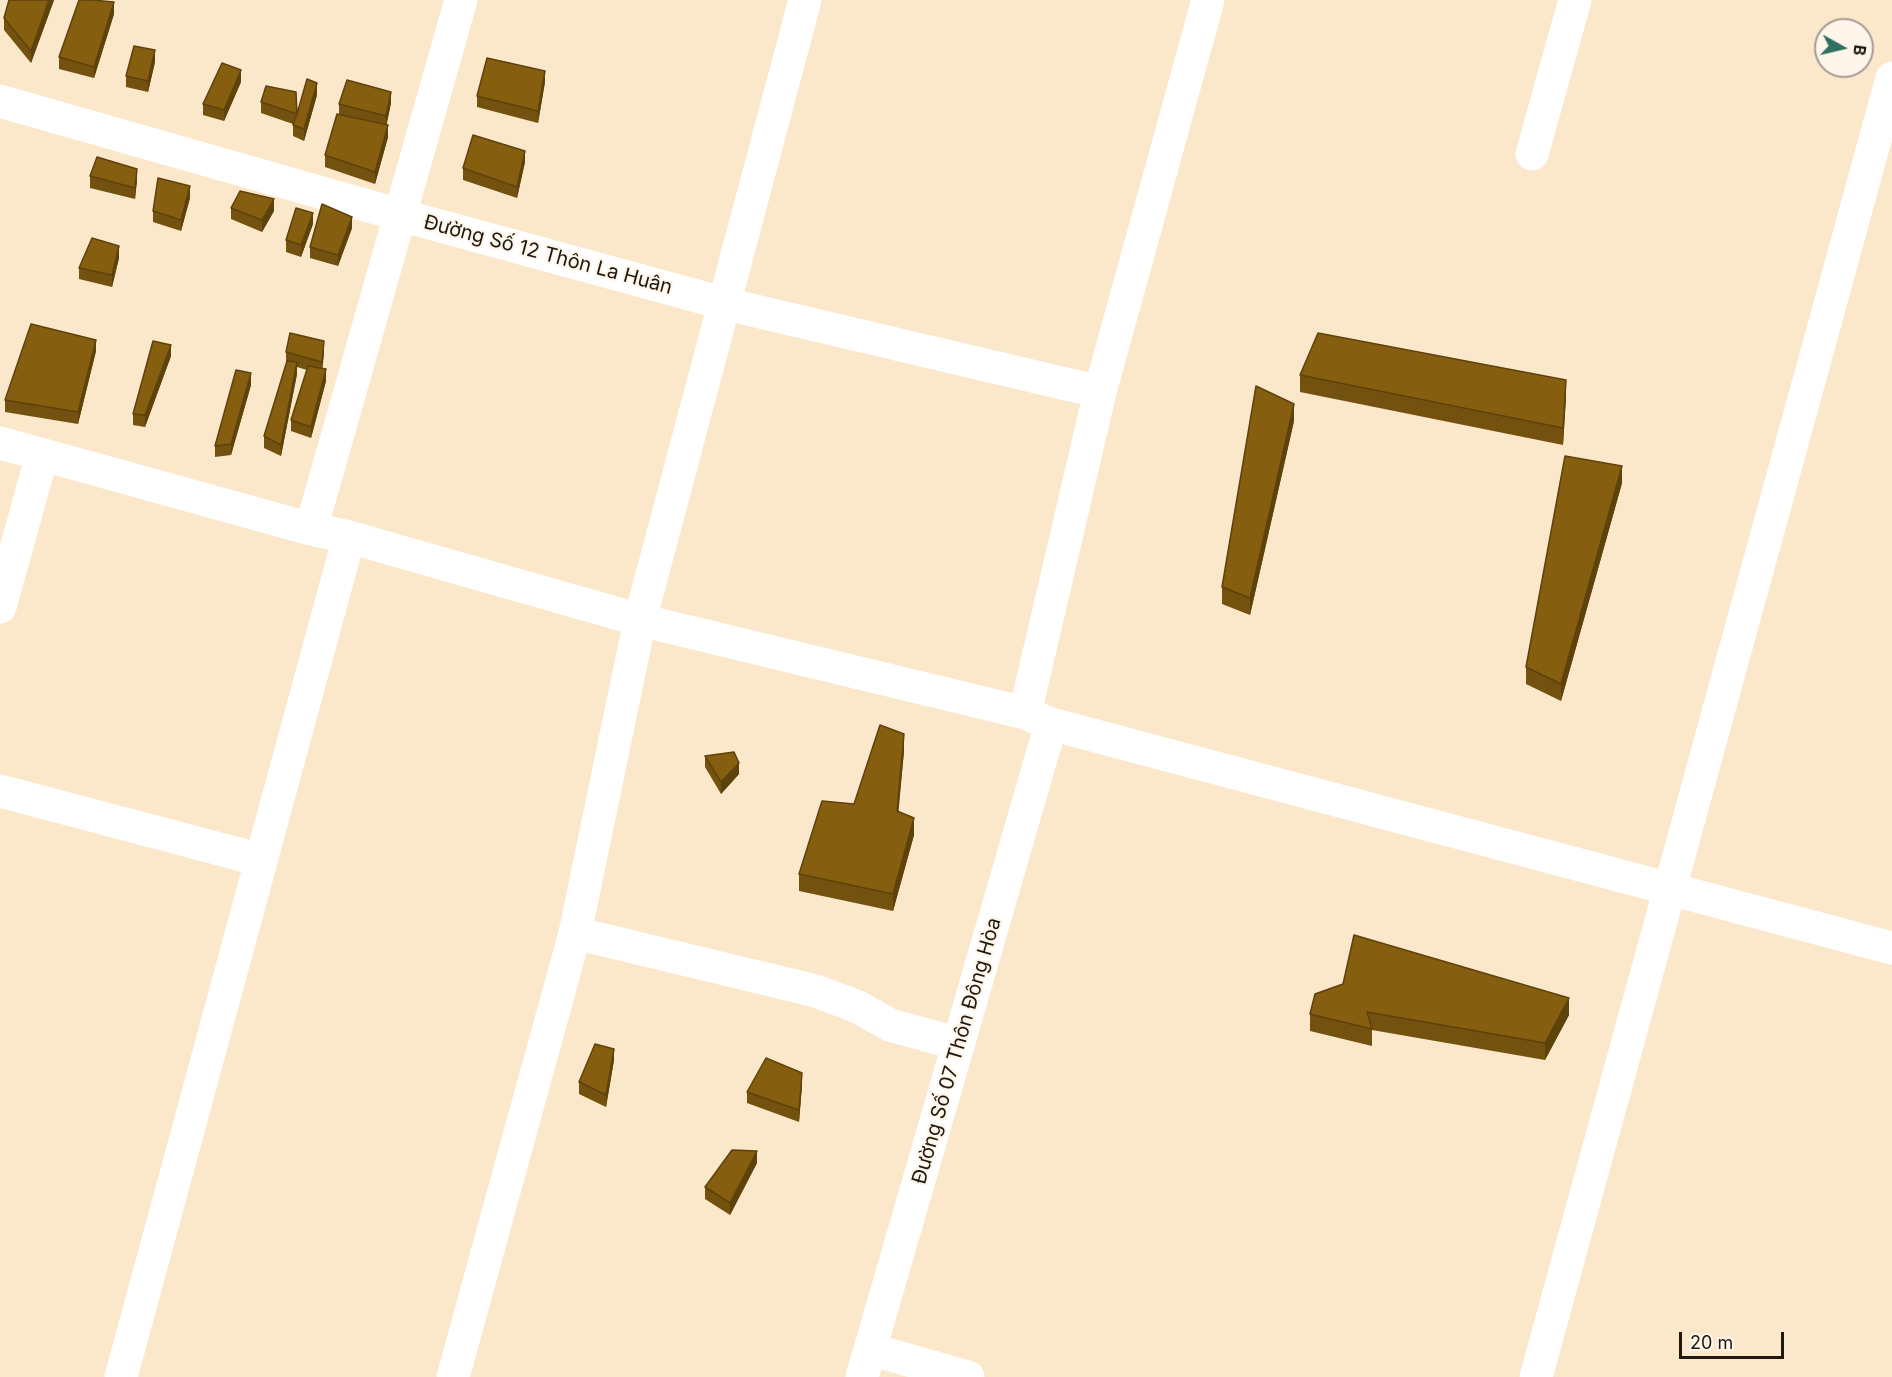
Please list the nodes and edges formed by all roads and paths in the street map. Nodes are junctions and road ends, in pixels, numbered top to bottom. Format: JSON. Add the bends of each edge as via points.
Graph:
{"nodes":[{"id":1,"x":461,"y":0,"type":"edge"},
{"id":2,"x":805,"y":0,"type":"edge"},
{"id":3,"x":1208,"y":0,"type":"edge"},
{"id":4,"x":1575,"y":0,"type":"edge"},
{"id":5,"x":1892,"y":78,"type":"edge"},
{"id":6,"x":0,"y":102,"type":"edge"},
{"id":7,"x":1532,"y":154,"type":"dead end"},
{"id":8,"x":400,"y":215,"type":"junction"},
{"id":9,"x":726,"y":304,"type":"junction"},
{"id":10,"x":1100,"y":392,"type":"junction"},
{"id":11,"x":0,"y":443,"type":"edge"},
{"id":12,"x":42,"y":455,"type":"junction"},
{"id":13,"x":311,"y":529,"type":"junction"},
{"id":14,"x":349,"y":537,"type":"junction"},
{"id":15,"x":0,"y":607,"type":"edge"},
{"id":16,"x":640,"y":620,"type":"junction"},
{"id":17,"x":1038,"y":719,"type":"junction"},
{"id":18,"x":0,"y":791,"type":"edge"},
{"id":19,"x":261,"y":860,"type":"junction"},
{"id":20,"x":1670,"y":890,"type":"junction"},
{"id":21,"x":574,"y":933,"type":"junction"},
{"id":22,"x":1892,"y":948,"type":"edge"},
{"id":23,"x":959,"y":1044,"type":"junction"},
{"id":24,"x":866,"y":1363,"type":"edge"},
{"id":25,"x":121,"y":1377,"type":"edge"},
{"id":26,"x":453,"y":1377,"type":"edge"},
{"id":27,"x":968,"y":1377,"type":"edge"},
{"id":28,"x":1536,"y":1377,"type":"edge"}],
"edges":[{"from":1,"to":8,"type":"street"},
{"from":2,"to":9,"type":"street"},
{"from":3,"to":10,"type":"street","name":"Đường Số 07 Thôn Đông Hòa"},
{"from":4,"to":7,"type":"street"},
{"from":5,"to":20,"type":"street"},
{"from":6,"to":8,"type":"street","name":"Đường Số 12 Thôn La Huân"},
{"from":8,"to":9,"type":"street","name":"Đường Số 12 Thôn La Huân"},
{"from":8,"to":13,"type":"street"},
{"from":9,"to":10,"type":"street","name":"Đường Số 12 Thôn La Huân"},
{"from":9,"to":16,"type":"street"},
{"from":10,"to":17,"type":"street","name":"Đường Số 07 Thôn Đông Hòa"},
{"from":11,"to":12,"type":"street"},
{"from":12,"to":13,"type":"street"},
{"from":12,"to":15,"type":"street"},
{"from":13,"to":14,"type":"street"},
{"from":14,"to":16,"type":"street"},
{"from":14,"to":19,"type":"street"},
{"from":16,"to":17,"type":"street"},
{"from":16,"to":21,"type":"street"},
{"from":17,"to":20,"type":"street"},
{"from":17,"to":23,"type":"street","name":"Đường Số 07 Thôn Đông Hòa"},
{"from":18,"to":19,"type":"street"},
{"from":19,"to":25,"type":"street"},
{"from":20,"to":22,"type":"street"},
{"from":20,"to":28,"type":"street"},
{"from":21,"to":23,"type":"street","via":[[816,991],[890,1024]]},
{"from":21,"to":26,"type":"street"},
{"from":23,"to":24,"type":"street","name":"Đường Số 07 Thôn Đông Hòa"},
{"from":24,"to":27,"type":"street"}]}
